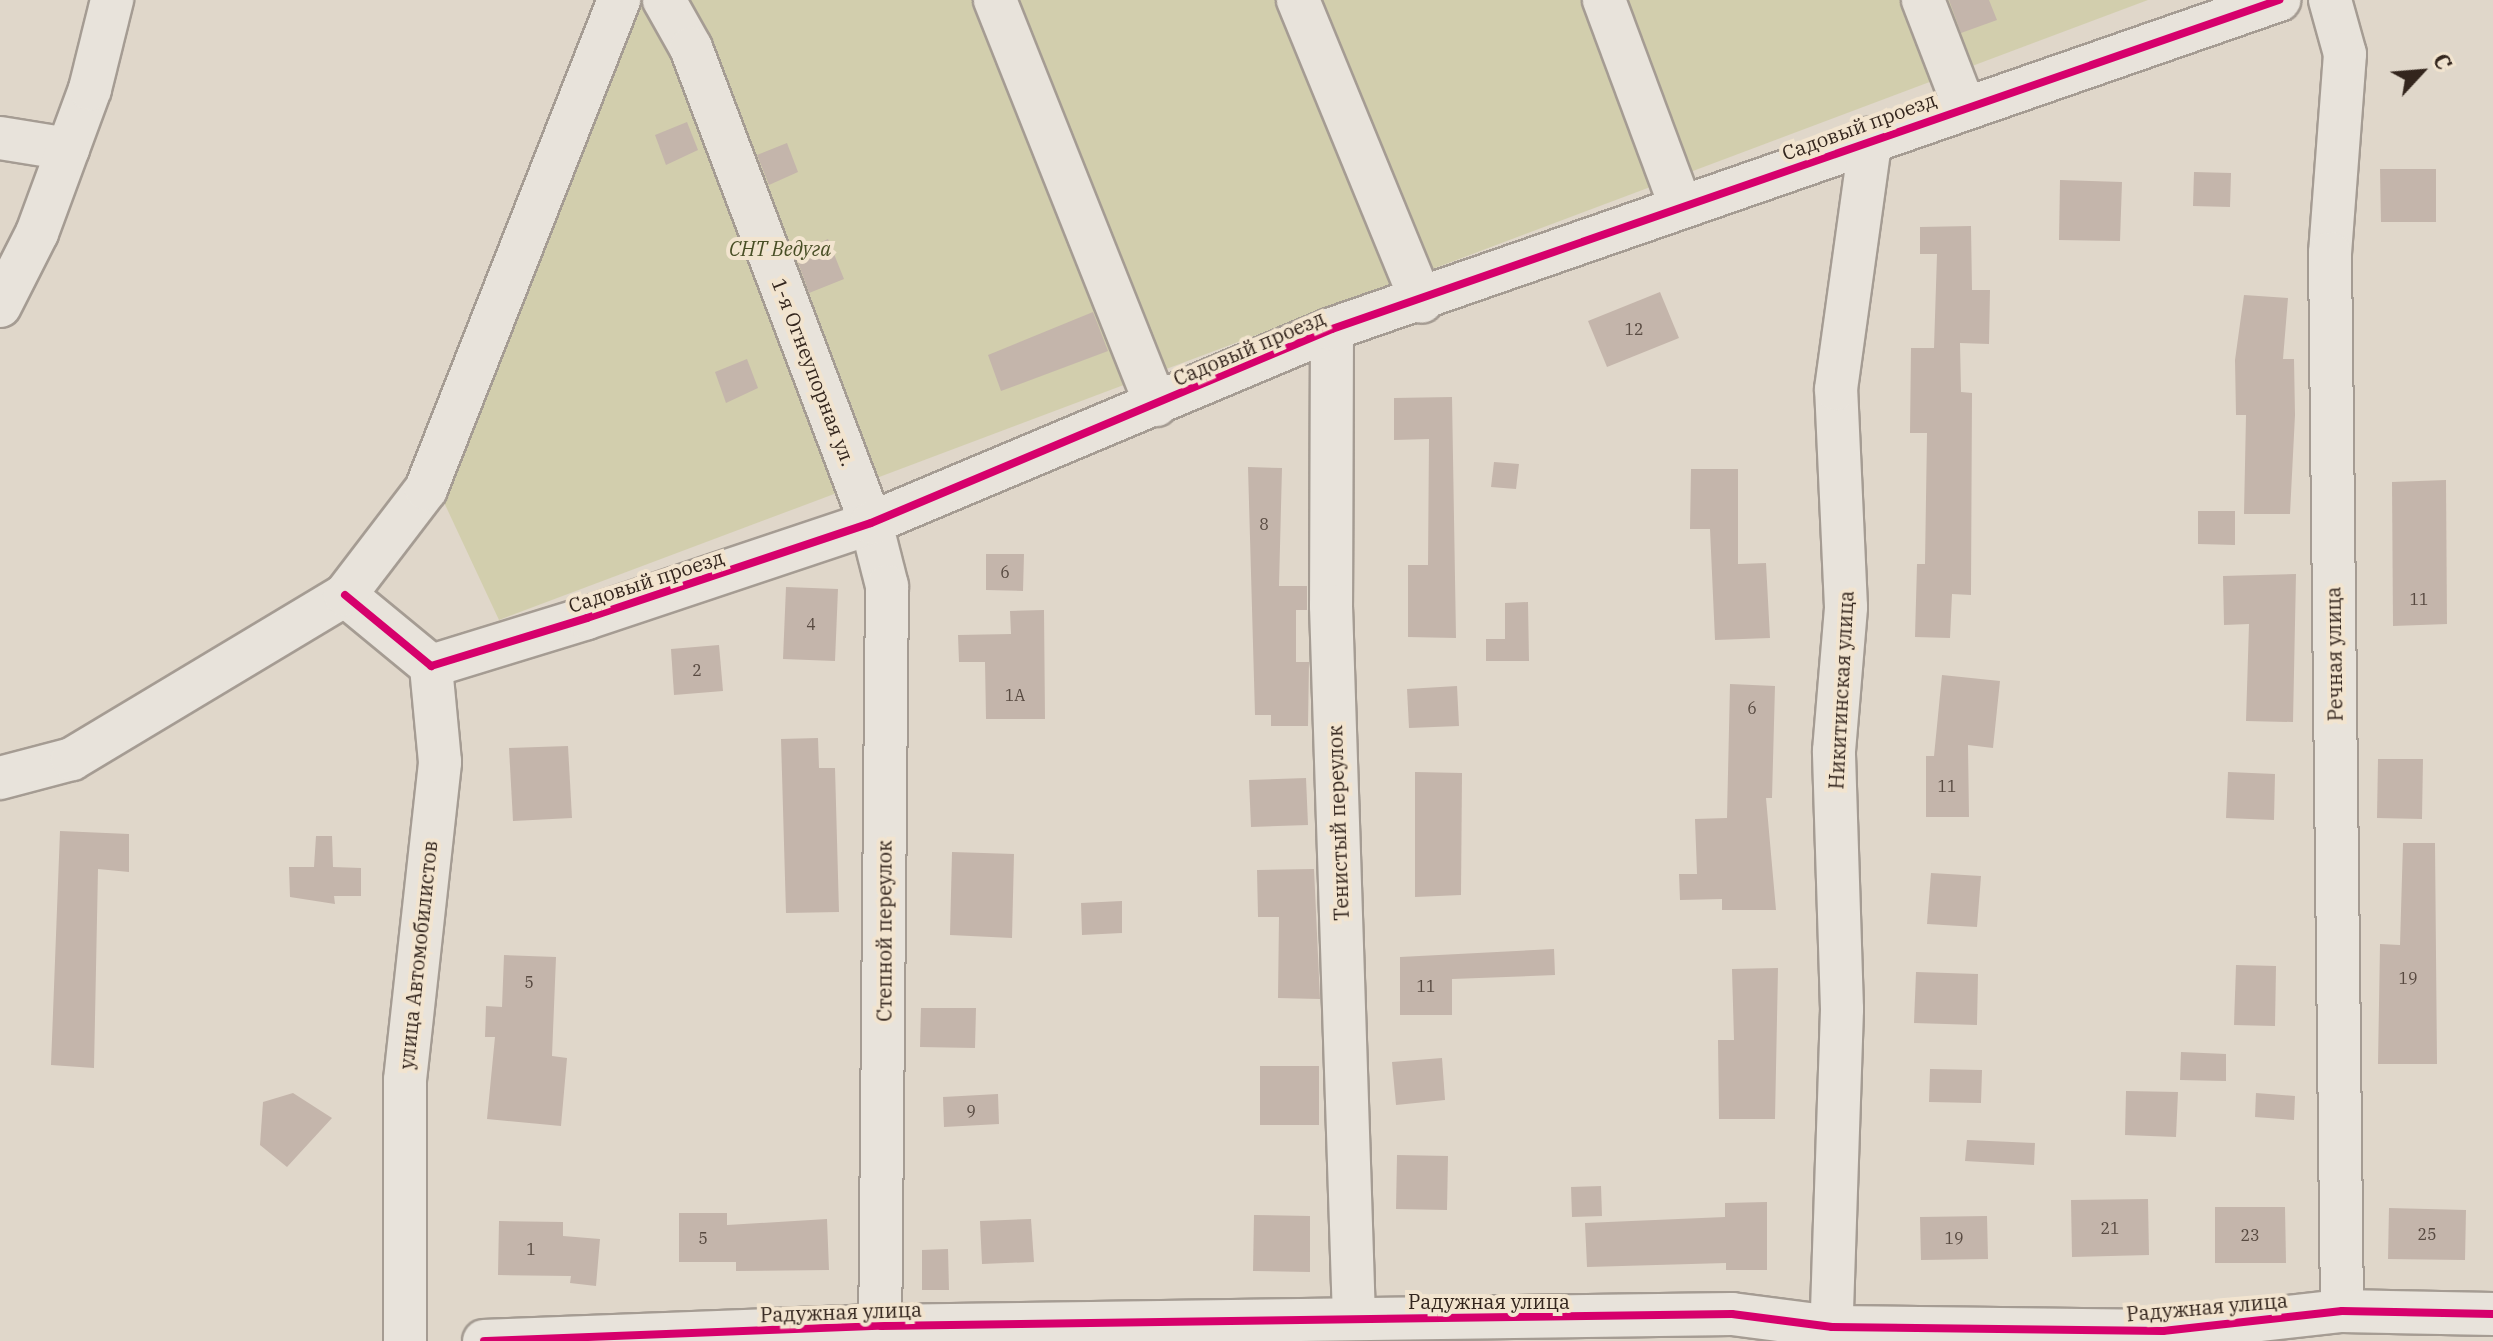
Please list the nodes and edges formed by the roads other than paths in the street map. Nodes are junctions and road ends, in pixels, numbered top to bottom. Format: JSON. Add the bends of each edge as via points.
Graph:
{"nodes":[{"id":1,"x":112,"y":0,"type":"edge"},
{"id":2,"x":619,"y":0,"type":"edge"},
{"id":3,"x":664,"y":0,"type":"edge"},
{"id":4,"x":995,"y":0,"type":"edge"},
{"id":5,"x":1298,"y":0,"type":"edge"},
{"id":6,"x":1604,"y":0,"type":"edge"},
{"id":7,"x":1923,"y":0,"type":"edge"},
{"id":8,"x":2279,"y":0,"type":"edge"},
{"id":9,"x":2330,"y":0,"type":"edge"},
{"id":10,"x":2232,"y":7,"type":"edge"},
{"id":11,"x":1964,"y":106,"type":"junction"},
{"id":12,"x":0,"y":138,"type":"edge"},
{"id":13,"x":1871,"y":138,"type":"junction"},
{"id":14,"x":68,"y":149,"type":"junction"},
{"id":15,"x":1681,"y":207,"type":"junction"},
{"id":16,"x":1422,"y":302,"type":"junction"},
{"id":17,"x":0,"y":306,"type":"edge"},
{"id":18,"x":1332,"y":329,"type":"junction"},
{"id":19,"x":1156,"y":405,"type":"junction"},
{"id":20,"x":871,"y":523,"type":"junction"},
{"id":21,"x":345,"y":595,"type":"junction"},
{"id":22,"x":431,"y":666,"type":"junction"},
{"id":23,"x":0,"y":778,"type":"edge"},
{"id":24,"x":2342,"y":1311,"type":"junction"},
{"id":25,"x":2493,"y":1314,"type":"edge"},
{"id":26,"x":1354,"y":1318,"type":"junction"},
{"id":27,"x":880,"y":1333,"type":"edge"},
{"id":28,"x":1831,"y":1334,"type":"edge"},
{"id":29,"x":405,"y":1341,"type":"edge"},
{"id":30,"x":484,"y":1341,"type":"edge"}],
"edges":[{"from":1,"to":14,"type":"street"},
{"from":2,"to":21,"type":"street","via":[[426,489]]},
{"from":3,"to":20,"type":"street","name":"1-я Огнеупорная ул.","via":[[691,48]]},
{"from":4,"to":19,"type":"street"},
{"from":5,"to":16,"type":"street"},
{"from":6,"to":15,"type":"street"},
{"from":7,"to":11,"type":"street"},
{"from":8,"to":10,"type":"street","name":"Садовый проезд"},
{"from":9,"to":24,"type":"street","name":"Речная улица","via":[[2345,54],[2330,253]]},
{"from":10,"to":11,"type":"street","name":"Садовый проезд"},
{"from":11,"to":13,"type":"street","name":"Садовый проезд"},
{"from":12,"to":14,"type":"street"},
{"from":13,"to":15,"type":"street","name":"Садовый проезд"},
{"from":13,"to":28,"type":"street","name":"Никитинская улица","via":[[1836,389],[1846,607],[1834,751],[1842,1009]]},
{"from":14,"to":17,"type":"street"},
{"from":15,"to":16,"type":"street","name":"Садовый проезд"},
{"from":16,"to":18,"type":"street","name":"Садовый проезд"},
{"from":18,"to":19,"type":"street","name":"Садовый проезд"},
{"from":18,"to":26,"type":"street","name":"Тенистый переулок","via":[[1331,606]]},
{"from":19,"to":20,"type":"street","name":"Садовый проезд"},
{"from":20,"to":22,"type":"street","name":"Садовый проезд"},
{"from":20,"to":27,"type":"street","name":"Степной переулок","via":[[887,586]]},
{"from":21,"to":22,"type":"street"},
{"from":21,"to":23,"type":"street","via":[[72,759]]},
{"from":22,"to":29,"type":"street","name":"улица Автомобилистов","via":[[440,762],[407,1049]]},
{"from":24,"to":25,"type":"street","name":"Радужная улица"},
{"from":24,"to":28,"type":"street","name":"Радужная улица","via":[[2163,1331]]},
{"from":26,"to":27,"type":"street","name":"Радужная улица"},
{"from":26,"to":28,"type":"street","name":"Радужная улица","via":[[1732,1314]]},
{"from":27,"to":30,"type":"street","name":"Радужная улица"}]}
